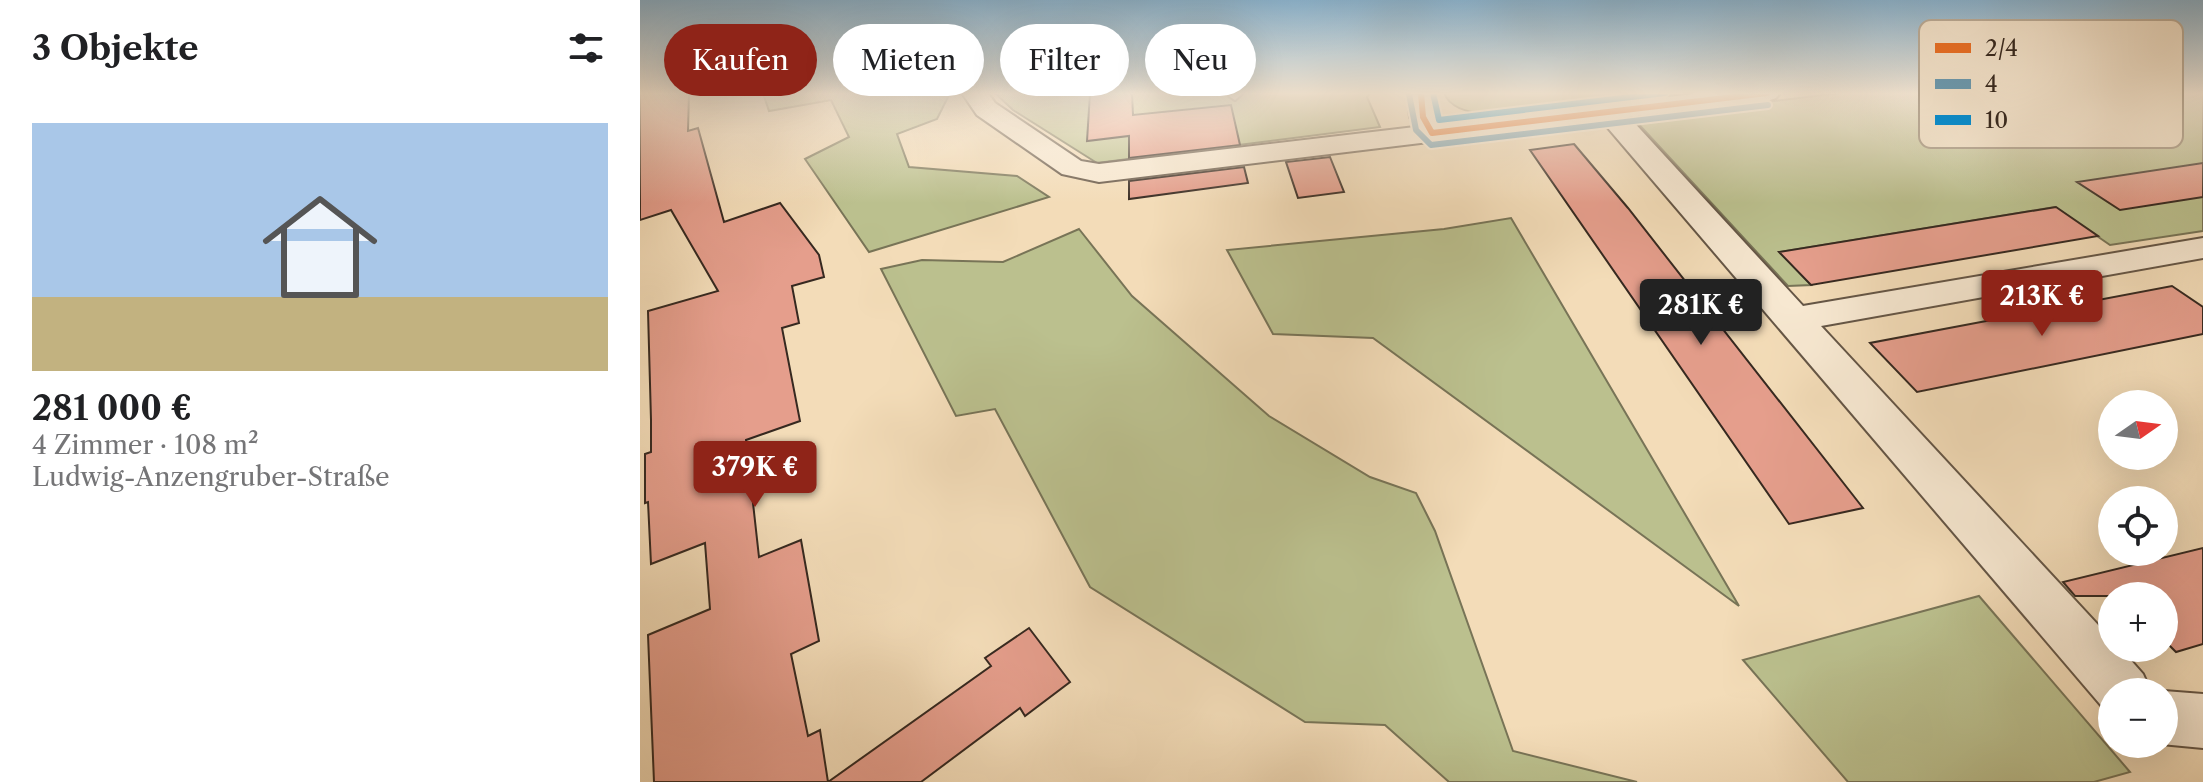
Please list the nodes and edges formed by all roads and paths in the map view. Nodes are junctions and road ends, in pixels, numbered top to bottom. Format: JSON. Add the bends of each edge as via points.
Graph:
{"nodes":[{"id":1,"x":1016,"y":129,"type":"edge"},
{"id":2,"x":1430,"y":129,"type":"edge"},
{"id":3,"x":1462,"y":129,"type":"edge"},
{"id":4,"x":1625,"y":129,"type":"edge"},
{"id":5,"x":1432,"y":133,"type":"junction"},
{"id":6,"x":2203,"y":248,"type":"edge"},
{"id":7,"x":1793,"y":319,"type":"junction"},
{"id":8,"x":2112,"y":678,"type":"edge"},
{"id":9,"x":2178,"y":719,"type":"edge"},
{"id":10,"x":2203,"y":721,"type":"edge"}],
"edges":[{"from":1,"to":5,"type":"street","via":[[1086,173]]},
{"from":2,"to":5,"type":"street"},
{"from":3,"to":5,"type":"street"},
{"from":4,"to":7,"type":"street"},
{"from":6,"to":7,"type":"street"},
{"from":7,"to":8,"type":"street"},
{"from":9,"to":10,"type":"street"}]}
